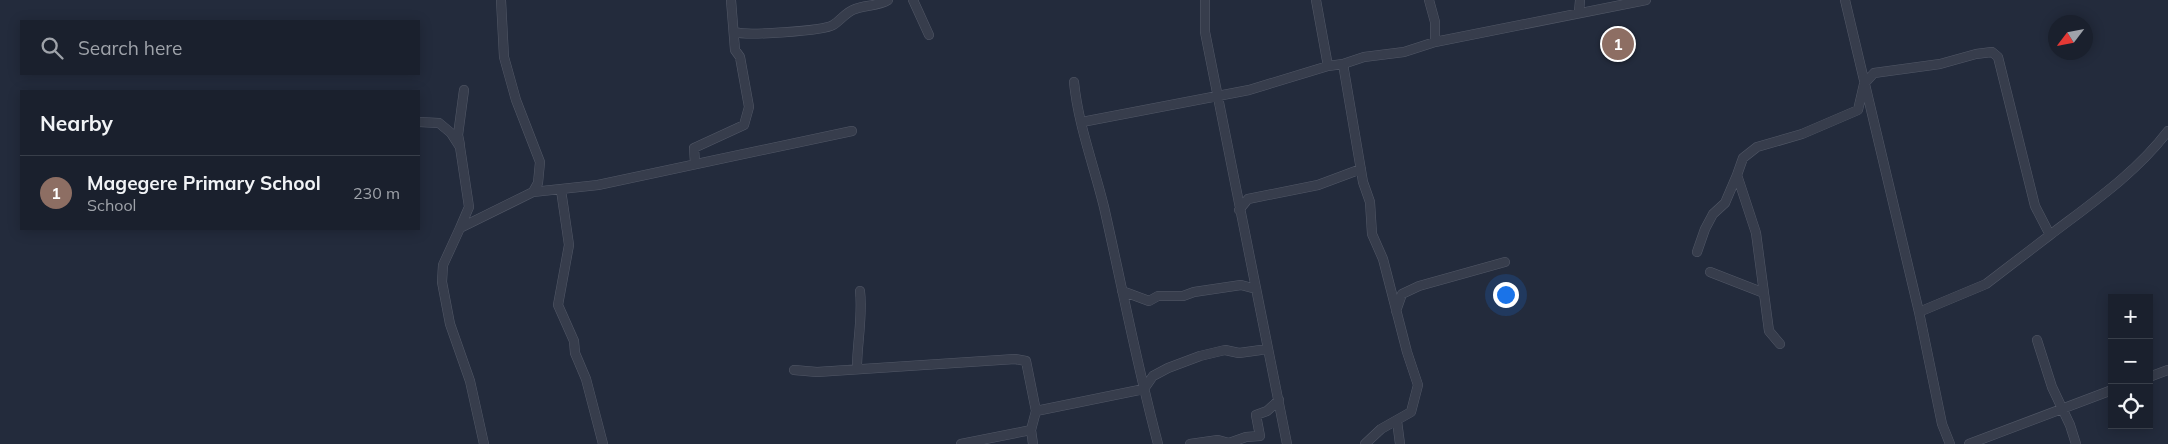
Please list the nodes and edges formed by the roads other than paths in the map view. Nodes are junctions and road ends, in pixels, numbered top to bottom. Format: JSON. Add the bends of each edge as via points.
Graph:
{"nodes":[{"id":1,"x":501,"y":0,"type":"edge"},
{"id":2,"x":732,"y":0,"type":"edge"},
{"id":3,"x":888,"y":0,"type":"edge"},
{"id":4,"x":913,"y":0,"type":"edge"},
{"id":5,"x":1204,"y":0,"type":"edge"},
{"id":6,"x":1316,"y":0,"type":"edge"},
{"id":7,"x":1428,"y":0,"type":"edge"},
{"id":8,"x":1580,"y":0,"type":"edge"},
{"id":9,"x":1646,"y":0,"type":"edge"},
{"id":10,"x":1845,"y":0,"type":"edge"},
{"id":11,"x":1626,"y":2,"type":"edge"},
{"id":12,"x":1579,"y":12,"type":"junction"},
{"id":13,"x":735,"y":32,"type":"junction"},
{"id":14,"x":929,"y":35,"type":"dead end"},
{"id":15,"x":1435,"y":42,"type":"junction"},
{"id":16,"x":1343,"y":64,"type":"junction"},
{"id":17,"x":1328,"y":66,"type":"junction"},
{"id":18,"x":1074,"y":82,"type":"dead end"},
{"id":19,"x":1864,"y":84,"type":"junction"},
{"id":20,"x":464,"y":90,"type":"dead end"},
{"id":21,"x":1218,"y":96,"type":"junction"},
{"id":22,"x":420,"y":122,"type":"edge"},
{"id":23,"x":1082,"y":122,"type":"junction"},
{"id":24,"x":852,"y":131,"type":"dead end"},
{"id":25,"x":2168,"y":131,"type":"edge"},
{"id":26,"x":460,"y":147,"type":"junction"},
{"id":27,"x":696,"y":163,"type":"junction"},
{"id":28,"x":1361,"y":169,"type":"junction"},
{"id":29,"x":1737,"y":175,"type":"junction"},
{"id":30,"x":561,"y":190,"type":"junction"},
{"id":31,"x":533,"y":192,"type":"junction"},
{"id":32,"x":1239,"y":210,"type":"junction"},
{"id":33,"x":460,"y":228,"type":"junction"},
{"id":34,"x":2050,"y":234,"type":"junction"},
{"id":35,"x":1697,"y":252,"type":"dead end"},
{"id":36,"x":1505,"y":262,"type":"dead end"},
{"id":37,"x":1710,"y":272,"type":"dead end"},
{"id":38,"x":1256,"y":289,"type":"junction"},
{"id":39,"x":860,"y":291,"type":"dead end"},
{"id":40,"x":1122,"y":291,"type":"junction"},
{"id":41,"x":1764,"y":293,"type":"junction"},
{"id":42,"x":1396,"y":311,"type":"junction"},
{"id":43,"x":1919,"y":312,"type":"junction"},
{"id":44,"x":2038,"y":340,"type":"dead end"},
{"id":45,"x":1780,"y":344,"type":"dead end"},
{"id":46,"x":1268,"y":349,"type":"junction"},
{"id":47,"x":857,"y":368,"type":"junction"},
{"id":48,"x":794,"y":370,"type":"dead end"},
{"id":49,"x":2168,"y":370,"type":"edge"},
{"id":50,"x":2153,"y":376,"type":"edge"},
{"id":51,"x":1144,"y":389,"type":"junction"},
{"id":52,"x":2108,"y":391,"type":"edge"},
{"id":53,"x":1279,"y":400,"type":"junction"},
{"id":54,"x":2061,"y":408,"type":"junction"},
{"id":55,"x":1036,"y":411,"type":"junction"},
{"id":56,"x":1397,"y":421,"type":"junction"},
{"id":57,"x":1031,"y":430,"type":"junction"},
{"id":58,"x":484,"y":444,"type":"edge"},
{"id":59,"x":603,"y":444,"type":"edge"},
{"id":60,"x":962,"y":444,"type":"edge"},
{"id":61,"x":1033,"y":444,"type":"edge"},
{"id":62,"x":1158,"y":444,"type":"edge"},
{"id":63,"x":1190,"y":444,"type":"edge"},
{"id":64,"x":1287,"y":444,"type":"edge"},
{"id":65,"x":1364,"y":444,"type":"edge"},
{"id":66,"x":1400,"y":444,"type":"edge"},
{"id":67,"x":1950,"y":444,"type":"edge"},
{"id":68,"x":1969,"y":444,"type":"edge"},
{"id":69,"x":2076,"y":444,"type":"edge"}],
"edges":[{"from":1,"to":31,"type":"street","via":[[504,57],[516,100],[540,162],[538,183]]},
{"from":2,"to":13,"type":"street"},
{"from":3,"to":13,"type":"street","via":[[857,8],[833,25],[812,31],[742,35]]},
{"from":4,"to":14,"type":"street"},
{"from":5,"to":21,"type":"street","via":[[1205,32]]},
{"from":6,"to":17,"type":"street"},
{"from":7,"to":15,"type":"street","via":[[1435,22]]},
{"from":8,"to":12,"type":"street"},
{"from":9,"to":11,"type":"street"},
{"from":10,"to":19,"type":"street"},
{"from":11,"to":12,"type":"street"},
{"from":12,"to":15,"type":"street"},
{"from":13,"to":27,"type":"street","via":[[735,50],[740,57],[749,107],[744,125],[694,148]]},
{"from":15,"to":16,"type":"street","via":[[1404,52],[1364,57]]},
{"from":16,"to":17,"type":"street"},
{"from":16,"to":28,"type":"street"},
{"from":17,"to":21,"type":"street"},
{"from":18,"to":23,"type":"street"},
{"from":19,"to":29,"type":"street","via":[[1858,110],[1802,134],[1757,147],[1743,158]]},
{"from":19,"to":34,"type":"street","via":[[1874,73],[1940,64],[1976,54],[1992,52],[1998,56],[2036,206]]},
{"from":19,"to":43,"type":"street"},
{"from":20,"to":26,"type":"street","via":[[458,135]]},
{"from":21,"to":23,"type":"street"},
{"from":21,"to":32,"type":"street"},
{"from":22,"to":26,"type":"street","via":[[439,123]]},
{"from":23,"to":40,"type":"street"},
{"from":24,"to":27,"type":"street"},
{"from":25,"to":34,"type":"street","via":[[2151,153],[2120,181]]},
{"from":26,"to":33,"type":"street","via":[[469,207]]},
{"from":27,"to":30,"type":"street"},
{"from":28,"to":32,"type":"street","via":[[1318,185],[1248,199]]},
{"from":28,"to":42,"type":"street","via":[[1370,202],[1372,234],[1383,259]]},
{"from":29,"to":35,"type":"street","via":[[1725,203],[1705,228]]},
{"from":29,"to":41,"type":"street","via":[[1756,233]]},
{"from":30,"to":31,"type":"street"},
{"from":30,"to":59,"type":"street","via":[[569,245],[558,306],[574,341],[574,353],[586,379]]},
{"from":31,"to":33,"type":"street"},
{"from":32,"to":38,"type":"street"},
{"from":33,"to":58,"type":"street","via":[[442,265],[442,282],[450,324],[470,381]]},
{"from":34,"to":43,"type":"street","via":[[1986,284]]},
{"from":36,"to":42,"type":"street","via":[[1419,286],[1402,294]]},
{"from":37,"to":41,"type":"street"},
{"from":38,"to":40,"type":"street","via":[[1241,285],[1183,296],[1158,296],[1149,301]]},
{"from":38,"to":46,"type":"street"},
{"from":39,"to":47,"type":"street","via":[[862,305]]},
{"from":40,"to":51,"type":"street"},
{"from":41,"to":45,"type":"street","via":[[1770,331]]},
{"from":42,"to":56,"type":"street","via":[[1418,385],[1411,412]]},
{"from":43,"to":67,"type":"street","via":[[1942,424]]},
{"from":44,"to":54,"type":"street"},
{"from":46,"to":51,"type":"street","via":[[1239,353],[1226,350],[1200,356],[1153,376]]},
{"from":46,"to":53,"type":"street"},
{"from":47,"to":48,"type":"street","via":[[817,372]]},
{"from":47,"to":55,"type":"street","via":[[1026,360]]},
{"from":49,"to":50,"type":"street"},
{"from":51,"to":55,"type":"street"},
{"from":51,"to":62,"type":"street"},
{"from":52,"to":54,"type":"street"},
{"from":53,"to":63,"type":"street","via":[[1267,411],[1256,415],[1260,436],[1229,443],[1218,440]]},
{"from":53,"to":64,"type":"street"},
{"from":54,"to":68,"type":"street"},
{"from":54,"to":69,"type":"street"},
{"from":55,"to":57,"type":"street"},
{"from":56,"to":65,"type":"street"},
{"from":56,"to":66,"type":"street"},
{"from":57,"to":60,"type":"street"},
{"from":57,"to":61,"type":"street"}]}
